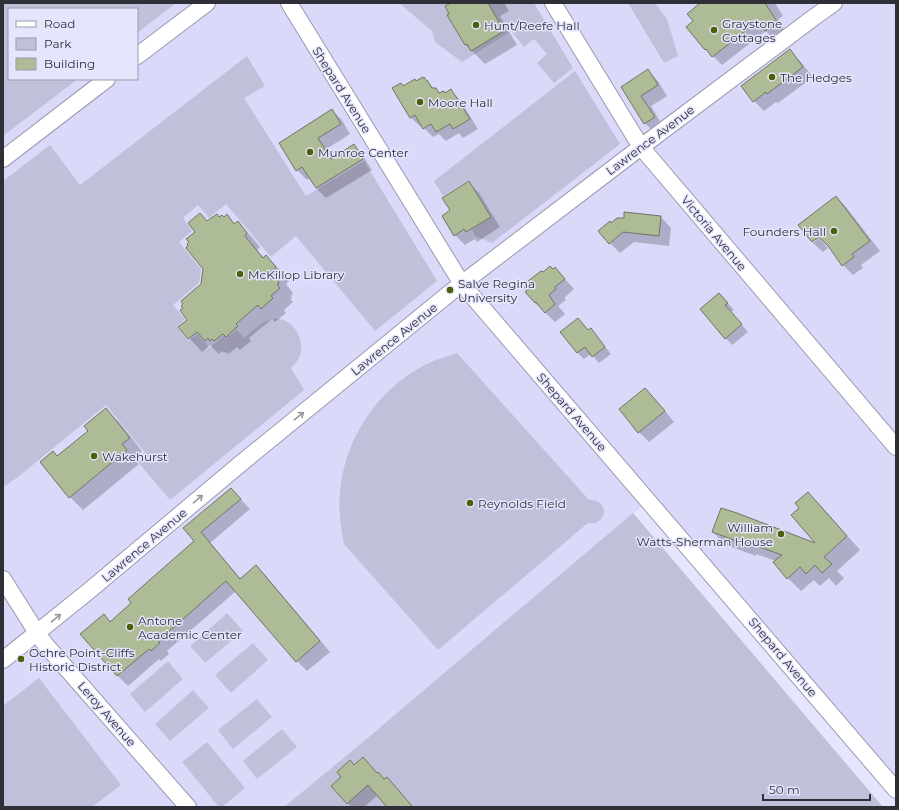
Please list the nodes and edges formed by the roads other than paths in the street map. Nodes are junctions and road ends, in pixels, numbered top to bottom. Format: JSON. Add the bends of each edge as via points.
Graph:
{"nodes":[{"id":1,"x":207,"y":3,"type":"edge"},
{"id":2,"x":289,"y":3,"type":"edge"},
{"id":3,"x":553,"y":3,"type":"edge"},
{"id":4,"x":834,"y":3,"type":"edge"},
{"id":5,"x":138,"y":55,"type":"edge"},
{"id":6,"x":106,"y":80,"type":"edge"},
{"id":7,"x":641,"y":147,"type":"junction"},
{"id":8,"x":3,"y":159,"type":"edge"},
{"id":9,"x":462,"y":284,"type":"junction"},
{"id":10,"x":896,"y":447,"type":"edge"},
{"id":11,"x":3,"y":579,"type":"edge"},
{"id":12,"x":37,"y":633,"type":"junction"},
{"id":13,"x":3,"y":660,"type":"edge"},
{"id":14,"x":896,"y":790,"type":"edge"},
{"id":15,"x":188,"y":807,"type":"edge"}],
"edges":[{"from":1,"to":5,"type":"street"},
{"from":2,"to":9,"type":"street","name":"Shepard Avenue"},
{"from":3,"to":7,"type":"street","name":"Victoria Avenue"},
{"from":4,"to":7,"type":"street","name":"Lawrence Avenue"},
{"from":6,"to":8,"type":"street"},
{"from":7,"to":9,"type":"street","name":"Lawrence Avenue"},
{"from":7,"to":10,"type":"street","name":"Victoria Avenue"},
{"from":12,"to":9,"type":"street","name":"Lawrence Avenue","one_way":true,"via":[[238,465]]},
{"from":9,"to":14,"type":"street","name":"Shepard Avenue"},
{"from":11,"to":12,"type":"street","name":"Leroy Avenue"},
{"from":12,"to":13,"type":"street","name":"Lawrence Avenue"},
{"from":12,"to":15,"type":"street","name":"Leroy Avenue"}]}
